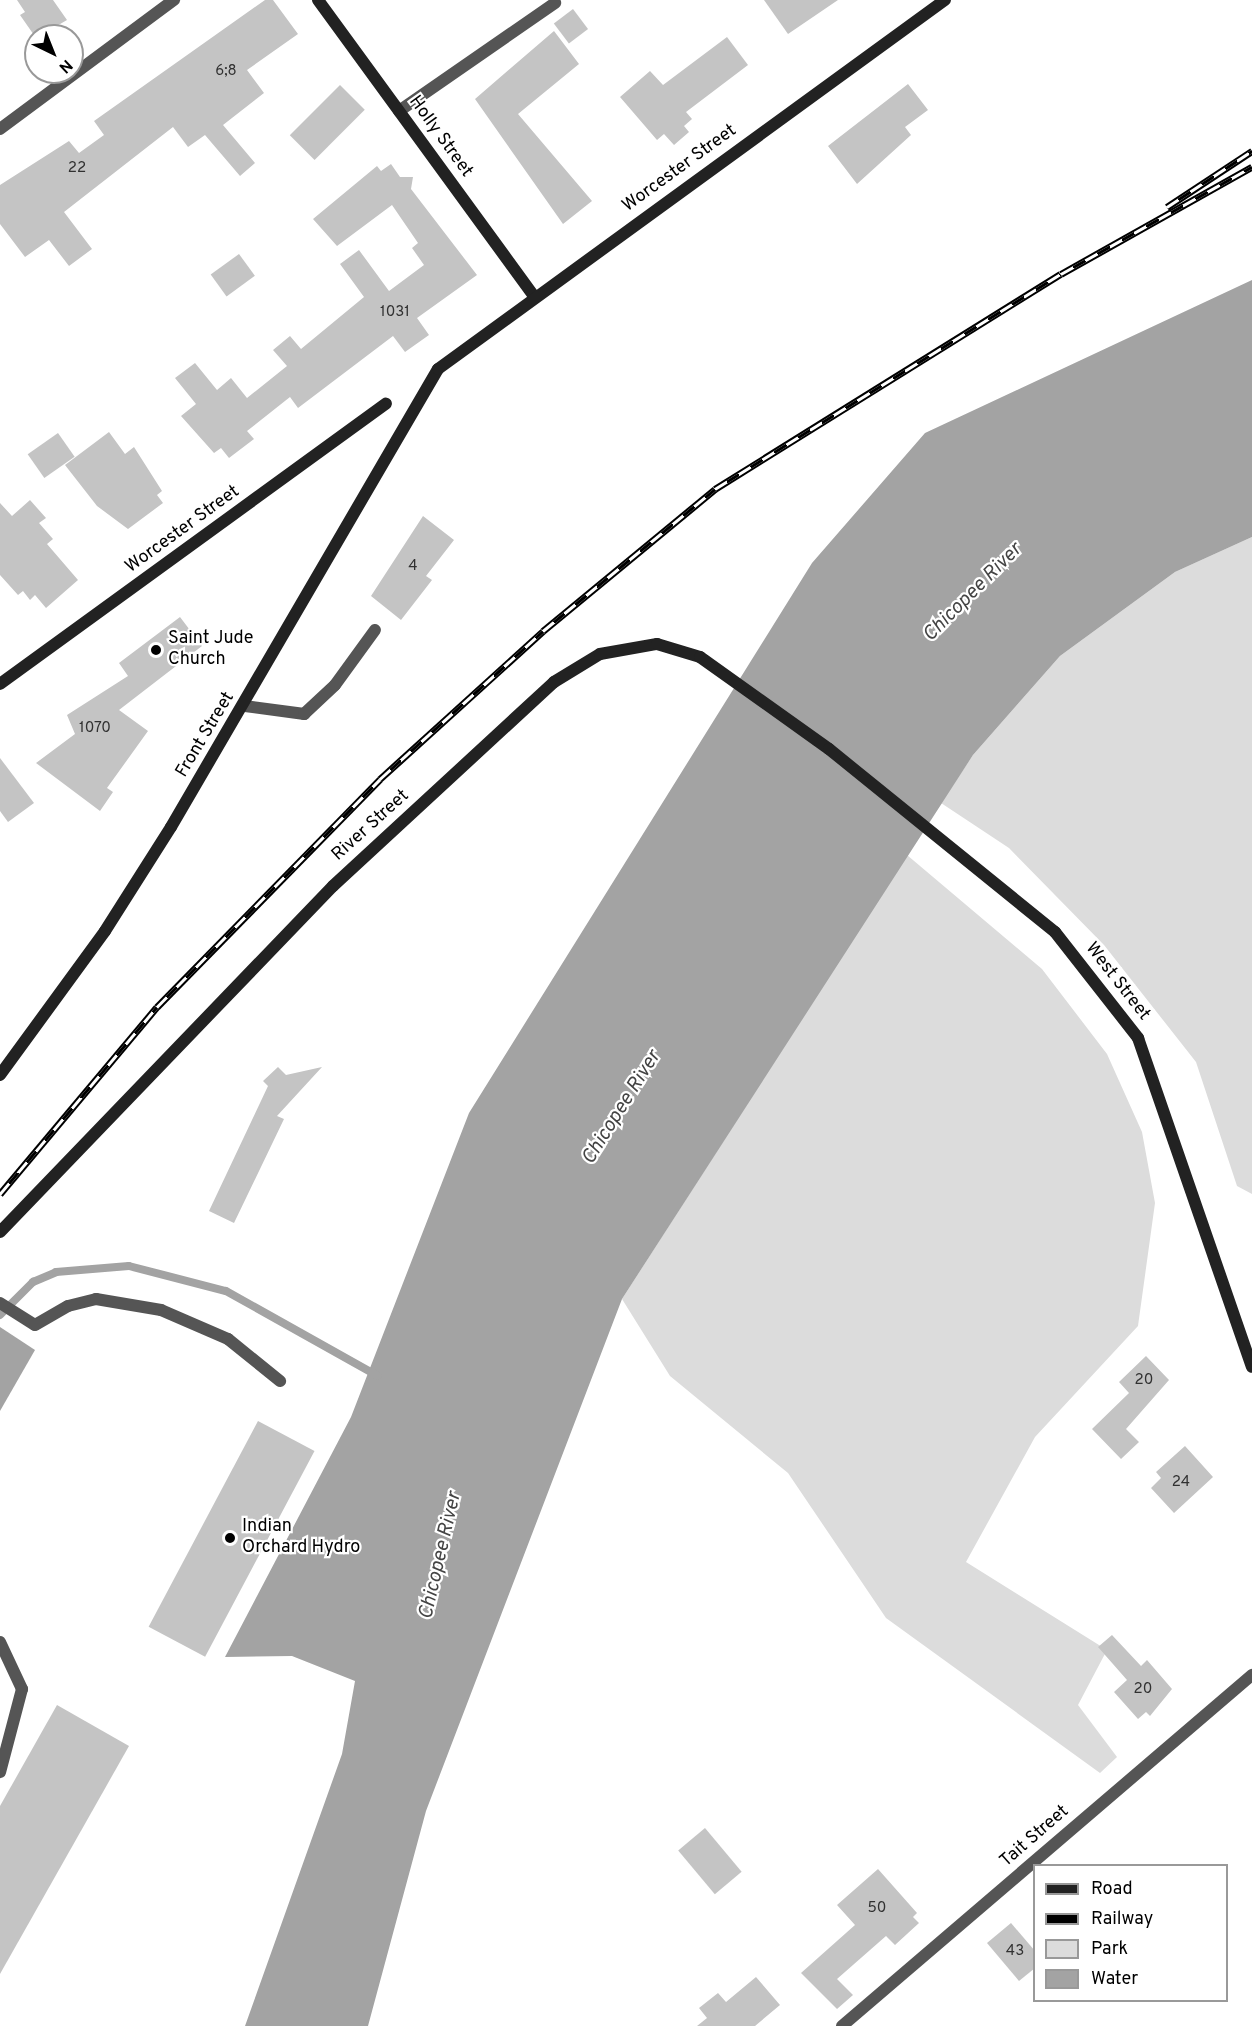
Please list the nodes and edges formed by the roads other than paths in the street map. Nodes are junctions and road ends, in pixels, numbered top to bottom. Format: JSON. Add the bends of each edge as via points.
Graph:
{"nodes":[{"id":1,"x":174,"y":0,"type":"edge"},
{"id":2,"x":318,"y":0,"type":"edge"},
{"id":3,"x":945,"y":0,"type":"edge"},
{"id":4,"x":555,"y":3,"type":"dead end"},
{"id":5,"x":399,"y":111,"type":"junction"},
{"id":6,"x":0,"y":129,"type":"edge"},
{"id":7,"x":534,"y":296,"type":"junction"},
{"id":8,"x":438,"y":369,"type":"joint"},
{"id":9,"x":386,"y":404,"type":"dead end"},
{"id":10,"x":375,"y":630,"type":"dead end"},
{"id":11,"x":0,"y":684,"type":"edge"},
{"id":12,"x":245,"y":706,"type":"junction"},
{"id":13,"x":829,"y":749,"type":"joint"},
{"id":14,"x":0,"y":1075,"type":"edge"},
{"id":15,"x":0,"y":1232,"type":"edge"},
{"id":16,"x":1,"y":1303,"type":"edge"},
{"id":17,"x":1252,"y":1367,"type":"edge"},
{"id":18,"x":280,"y":1381,"type":"dead end"},
{"id":19,"x":0,"y":1642,"type":"edge"},
{"id":20,"x":1252,"y":1675,"type":"edge"},
{"id":21,"x":0,"y":1772,"type":"edge"},
{"id":22,"x":842,"y":2026,"type":"edge"}],
"edges":[{"from":1,"to":6,"type":"street"},
{"from":2,"to":5,"type":"main road","name":"Holly Street"},
{"from":3,"to":7,"type":"main road","name":"Worcester Street"},
{"from":4,"to":5,"type":"street"},
{"from":5,"to":7,"type":"main road","name":"Holly Street"},
{"from":7,"to":8,"type":"main road","name":"Worcester Street"},
{"from":8,"to":12,"type":"main road","name":"Front Street"},
{"from":9,"to":11,"type":"main road","name":"Worcester Street"},
{"from":10,"to":12,"type":"street","via":[[335,685],[304,714]]},
{"from":12,"to":14,"type":"main road","name":"Front Street","via":[[105,931]]},
{"from":13,"to":15,"type":"main road","name":"River Street","via":[[685,650],[643,644],[600,654],[554,682],[333,886]]},
{"from":13,"to":17,"type":"main road","name":"West Street","via":[[1055,933],[1138,1038]]},
{"from":16,"to":18,"type":"street","via":[[35,1325],[68,1306],[96,1299],[135,1303],[189,1319],[228,1339]]},
{"from":19,"to":21,"type":"street","via":[[22,1689]]},
{"from":20,"to":22,"type":"street","name":"Tait Street"}]}
